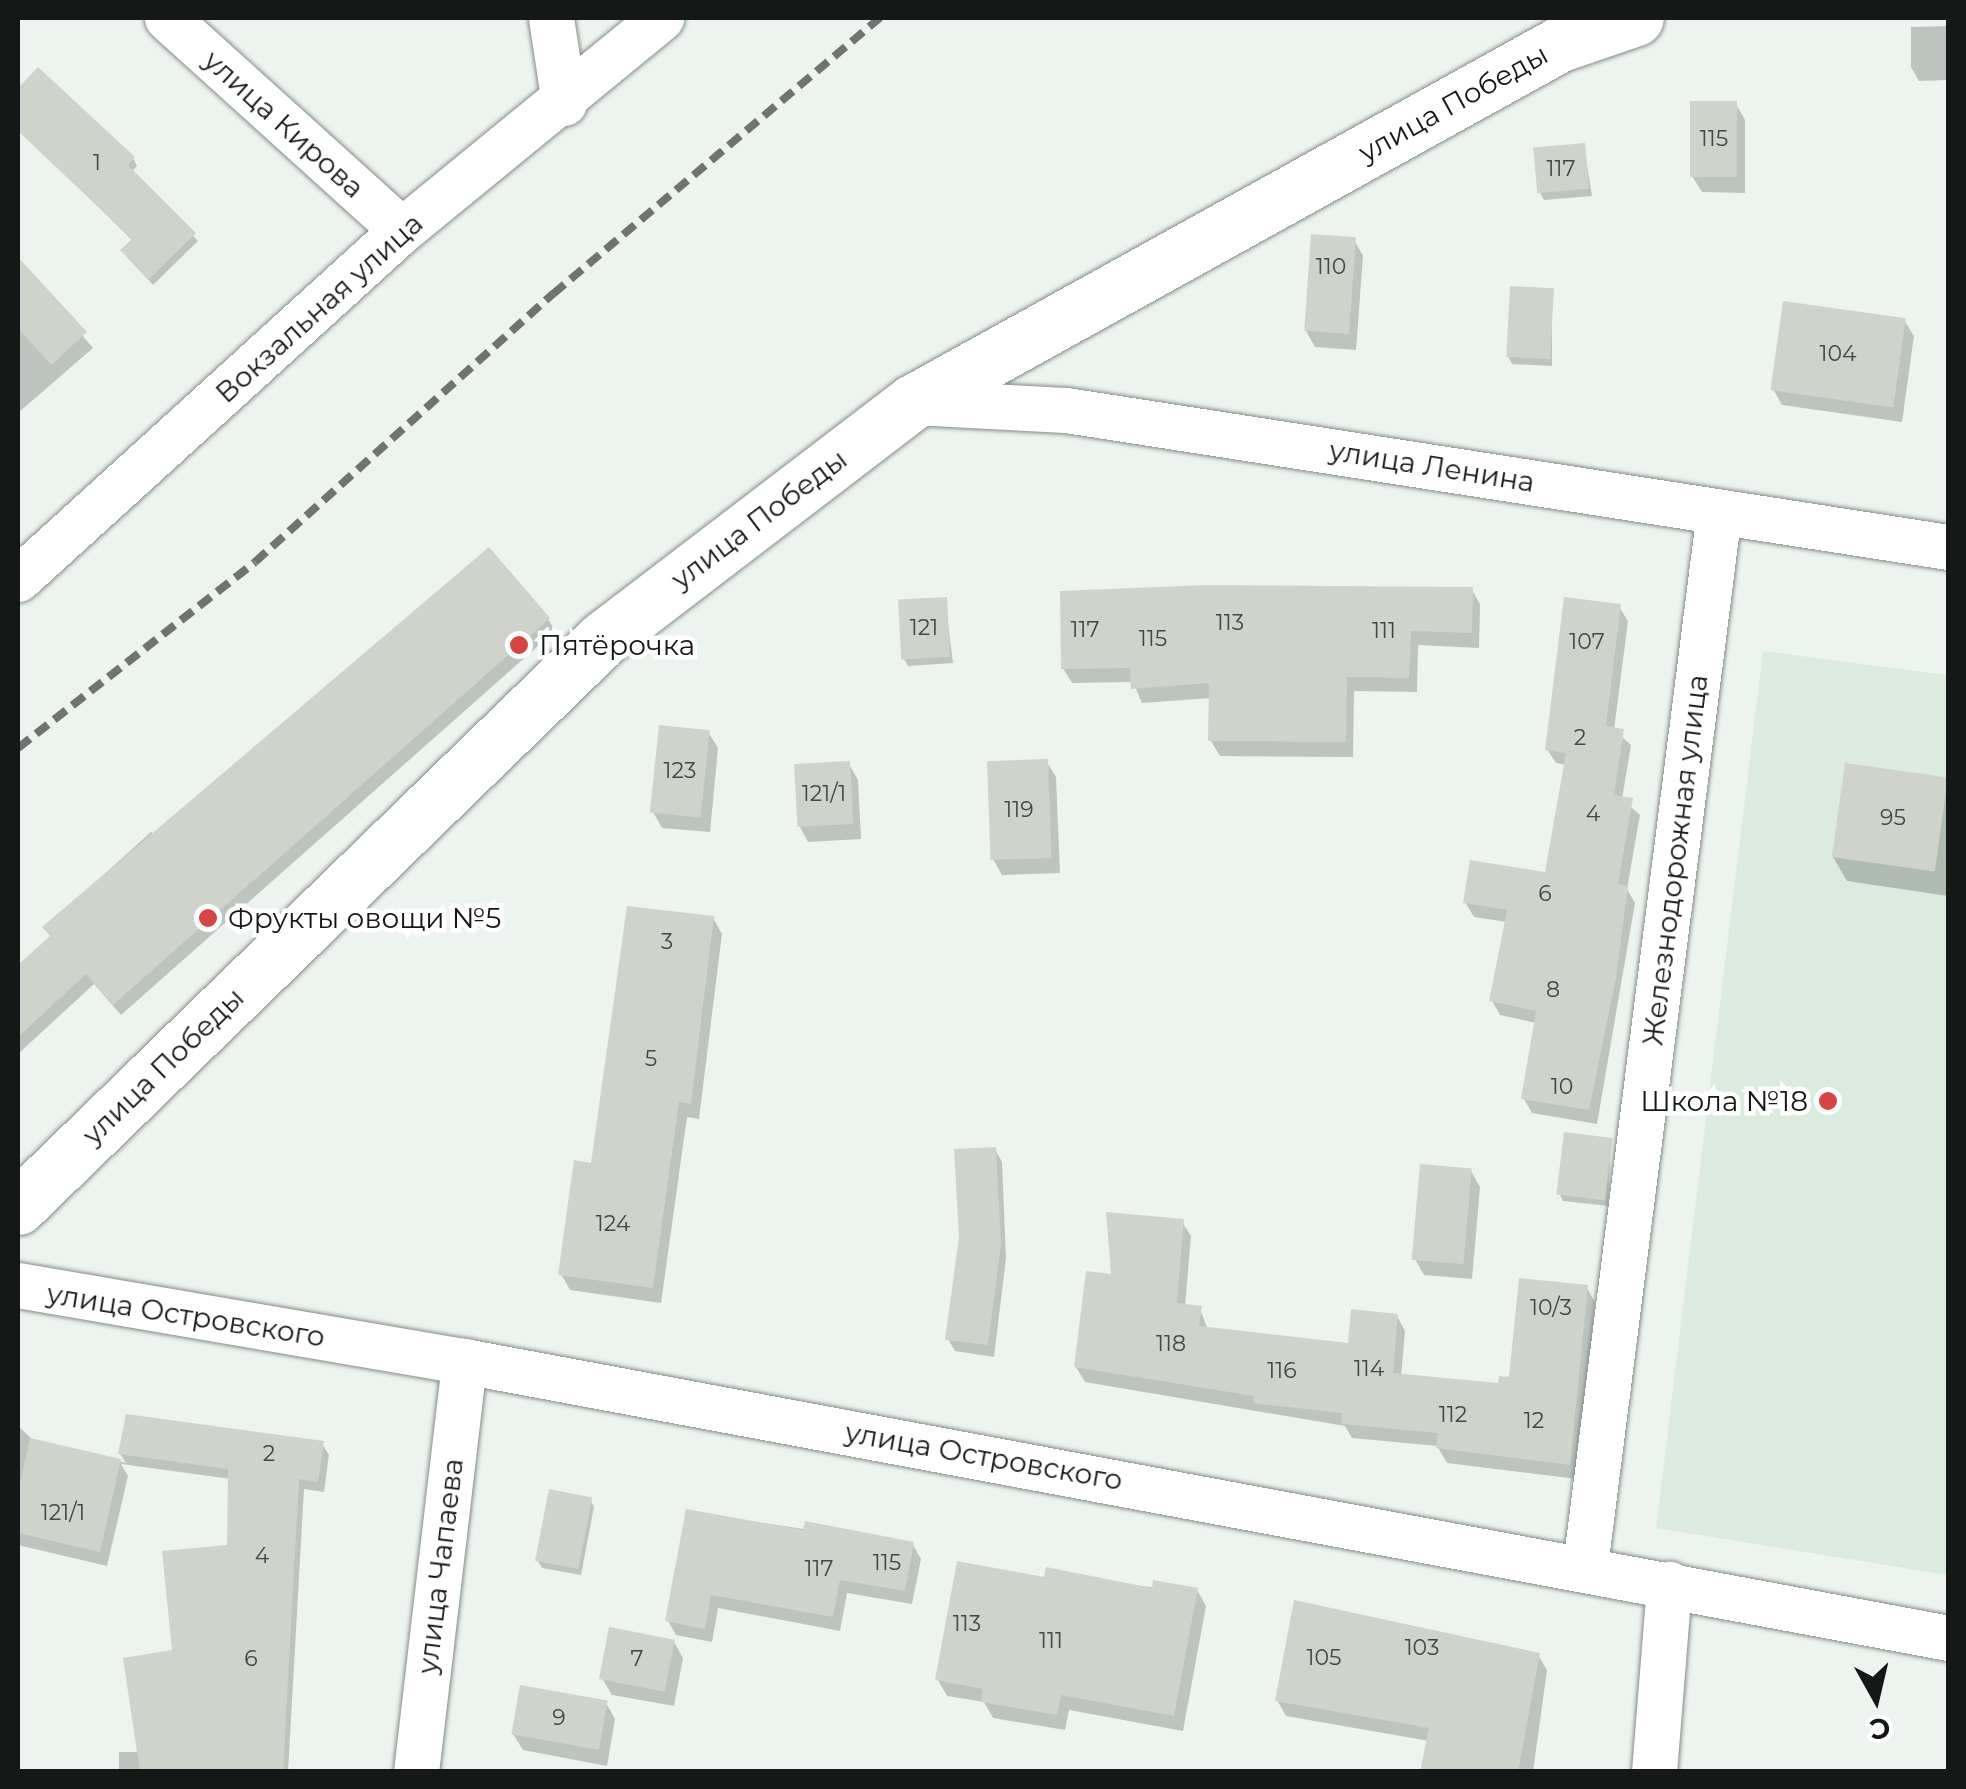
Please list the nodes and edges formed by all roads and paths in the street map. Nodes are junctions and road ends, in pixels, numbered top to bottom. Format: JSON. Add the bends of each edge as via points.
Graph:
{"nodes":[{"id":1,"x":167,"y":18,"type":"edge"},
{"id":2,"x":551,"y":18,"type":"edge"},
{"id":3,"x":661,"y":18,"type":"edge"},
{"id":4,"x":1636,"y":18,"type":"edge"},
{"id":5,"x":564,"y":103,"type":"junction"},
{"id":6,"x":402,"y":230,"type":"junction"},
{"id":7,"x":913,"y":402,"type":"junction"},
{"id":8,"x":1720,"y":511,"type":"junction"},
{"id":9,"x":1948,"y":548,"type":"edge"},
{"id":10,"x":18,"y":579,"type":"edge"},
{"id":11,"x":18,"y":1207,"type":"edge"},
{"id":12,"x":18,"y":1285,"type":"edge"},
{"id":13,"x":464,"y":1361,"type":"junction"},
{"id":14,"x":1585,"y":1566,"type":"junction"},
{"id":15,"x":1669,"y":1584,"type":"junction"},
{"id":16,"x":1948,"y":1638,"type":"edge"},
{"id":17,"x":416,"y":1772,"type":"edge"},
{"id":18,"x":1654,"y":1772,"type":"edge"}],
"edges":[{"from":1,"to":6,"type":"street","name":"улица Кирова"},
{"from":2,"to":5,"type":"street"},
{"from":3,"to":5,"type":"street","name":"Вокзальная улица"},
{"from":4,"to":7,"type":"street","name":"улица Победы","via":[[1560,44]]},
{"from":5,"to":6,"type":"street","name":"Вокзальная улица"},
{"from":6,"to":10,"type":"street","name":"Вокзальная улица"},
{"from":7,"to":8,"type":"street","name":"улица Ленина","via":[[1066,410]]},
{"from":7,"to":11,"type":"street","name":"улица Победы","via":[[604,638]]},
{"from":8,"to":9,"type":"street","name":"улица Ленина"},
{"from":8,"to":14,"type":"street","name":"Железнодорожная улица"},
{"from":12,"to":13,"type":"street","name":"улица Островского"},
{"from":13,"to":14,"type":"street","name":"улица Островского"},
{"from":13,"to":17,"type":"street","name":"улица Чапаева"},
{"from":14,"to":15,"type":"street","name":"улица Островского"},
{"from":15,"to":16,"type":"street","name":"улица Островского"},
{"from":15,"to":18,"type":"street"}]}
